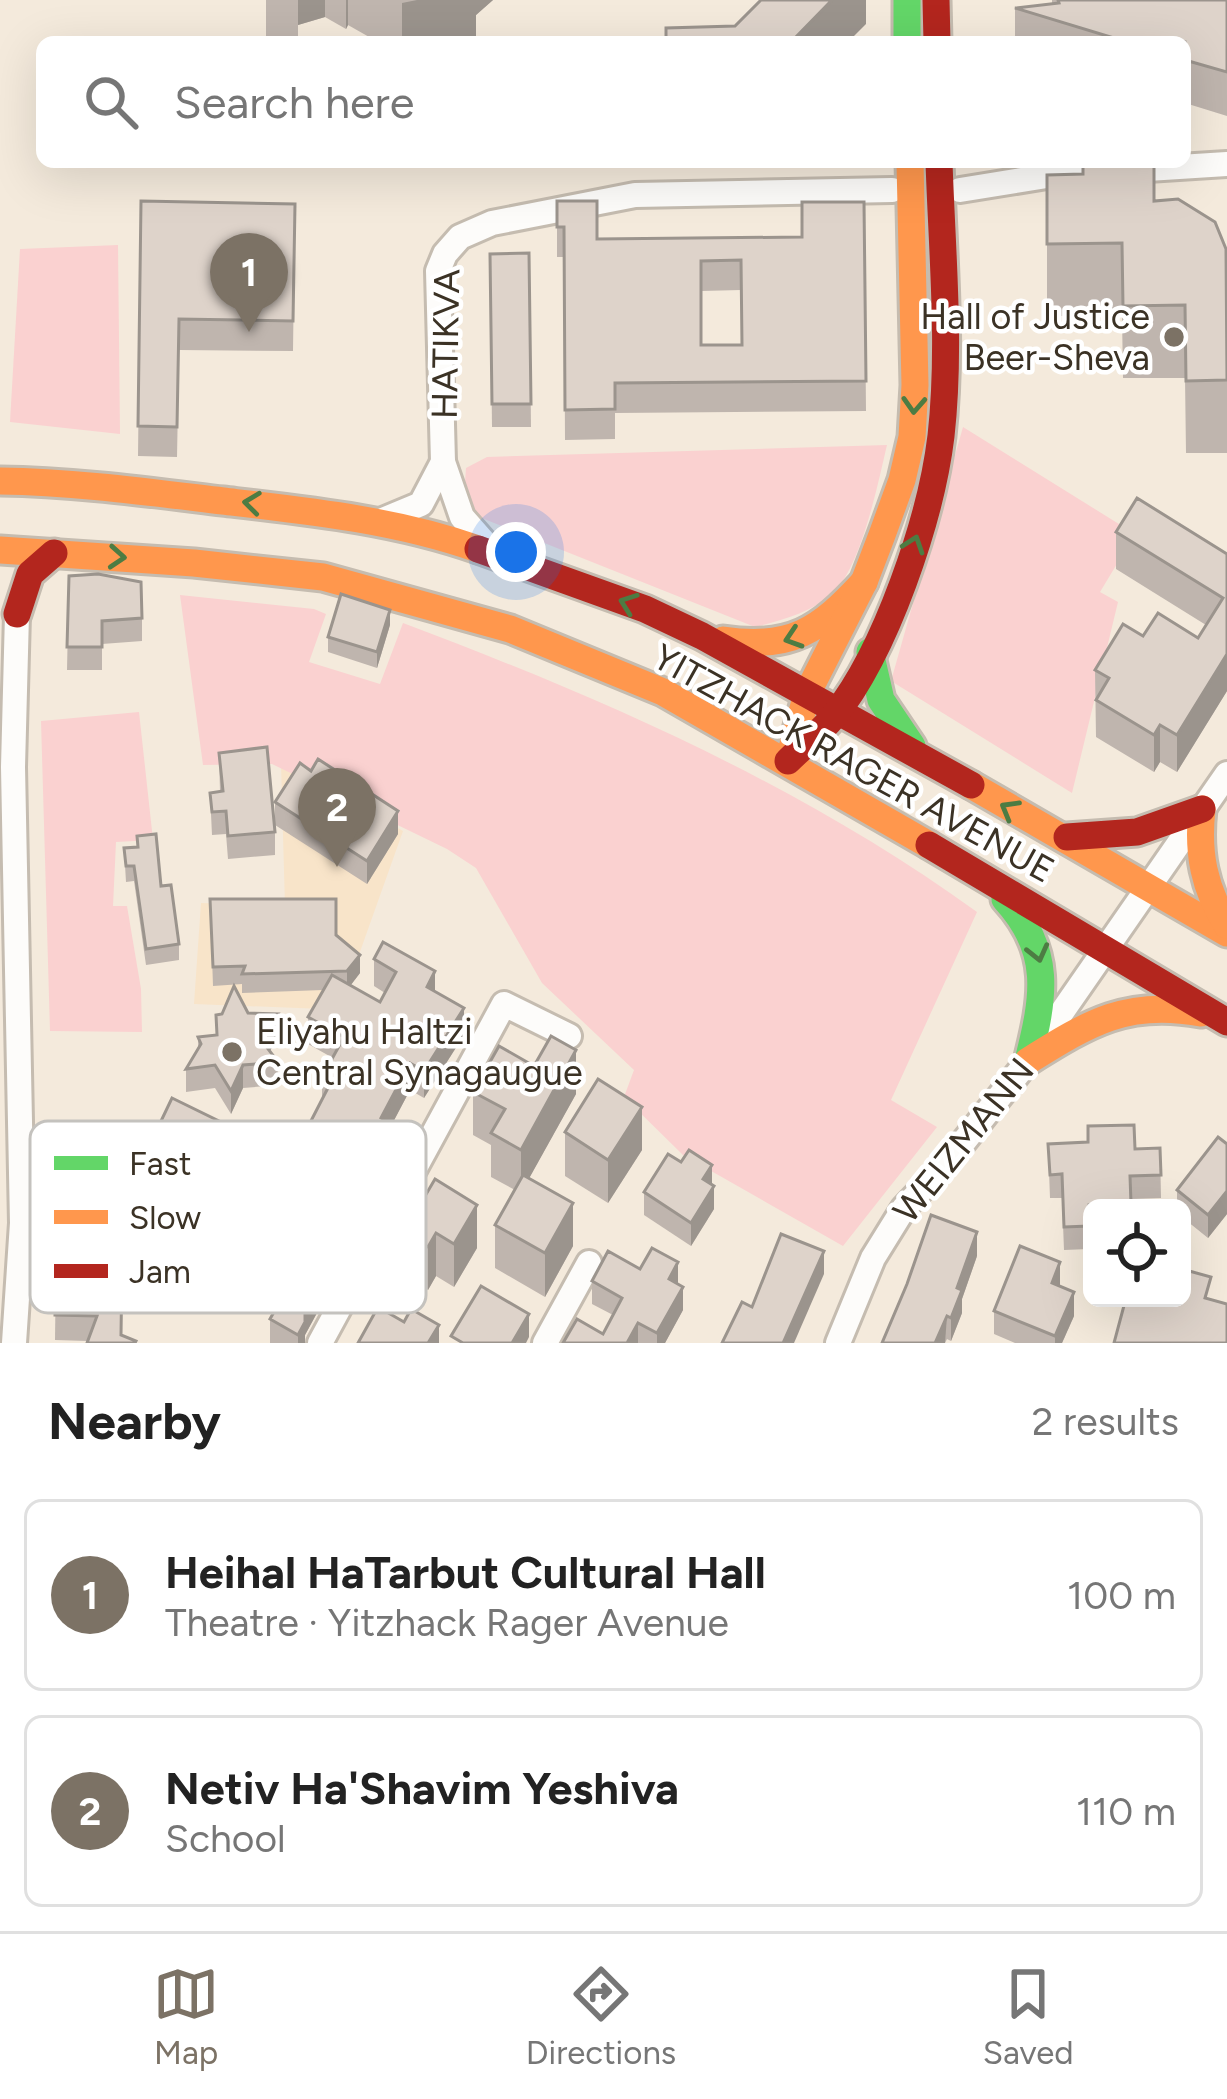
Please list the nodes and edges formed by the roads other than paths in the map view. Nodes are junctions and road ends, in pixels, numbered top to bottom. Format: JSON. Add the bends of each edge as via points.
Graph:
{"nodes":[{"id":1,"x":907,"y":0,"type":"edge"},
{"id":2,"x":936,"y":0,"type":"edge"},
{"id":3,"x":908,"y":36,"type":"edge"},
{"id":4,"x":937,"y":36,"type":"edge"},
{"id":5,"x":1227,"y":164,"type":"edge"},
{"id":6,"x":1191,"y":166,"type":"edge"},
{"id":7,"x":910,"y":168,"type":"edge"},
{"id":8,"x":939,"y":168,"type":"edge"},
{"id":9,"x":1164,"y":168,"type":"edge"},
{"id":10,"x":892,"y":190,"type":"dead end"},
{"id":11,"x":961,"y":190,"type":"dead end"},
{"id":12,"x":443,"y":462,"type":"junction"},
{"id":13,"x":0,"y":481,"type":"edge"},
{"id":14,"x":376,"y":523,"type":"junction"},
{"id":15,"x":0,"y":550,"type":"edge"},
{"id":16,"x":54,"y":553,"type":"junction"},
{"id":17,"x":497,"y":556,"type":"junction"},
{"id":18,"x":0,"y":568,"type":"edge"},
{"id":19,"x":864,"y":582,"type":"junction"},
{"id":20,"x":17,"y":614,"type":"junction"},
{"id":21,"x":703,"y":636,"type":"junction"},
{"id":22,"x":870,"y":652,"type":"junction"},
{"id":23,"x":807,"y":694,"type":"junction"},
{"id":24,"x":838,"y":711,"type":"junction"},
{"id":25,"x":922,"y":758,"type":"junction"},
{"id":26,"x":788,"y":761,"type":"junction"},
{"id":27,"x":7,"y":767,"type":"edge"},
{"id":28,"x":1227,"y":774,"type":"edge"},
{"id":29,"x":1202,"y":809,"type":"junction"},
{"id":30,"x":1057,"y":836,"type":"junction"},
{"id":31,"x":972,"y":869,"type":"junction"},
{"id":32,"x":1149,"y":885,"type":"junction"},
{"id":33,"x":1227,"y":929,"type":"edge"},
{"id":34,"x":1107,"y":948,"type":"junction"},
{"id":35,"x":1224,"y":1020,"type":"edge"},
{"id":36,"x":568,"y":1036,"type":"dead end"},
{"id":37,"x":1028,"y":1060,"type":"junction"},
{"id":38,"x":426,"y":1148,"type":"edge"},
{"id":39,"x":10,"y":1168,"type":"edge"},
{"id":40,"x":589,"y":1263,"type":"dead end"},
{"id":41,"x":336,"y":1313,"type":"edge"},
{"id":42,"x":14,"y":1343,"type":"edge"},
{"id":43,"x":320,"y":1343,"type":"edge"},
{"id":44,"x":544,"y":1343,"type":"edge"},
{"id":45,"x":838,"y":1343,"type":"edge"}],
"edges":[{"from":1,"to":3,"type":"main road"},
{"from":2,"to":4,"type":"main road"},
{"from":5,"to":6,"type":"street"},
{"from":7,"to":19,"type":"main road","one_way":true,"via":[[912,437]]},
{"from":22,"to":8,"type":"main road","one_way":true,"via":[[916,539],[941,441]]},
{"from":9,"to":11,"type":"street"},
{"from":10,"to":12,"type":"street","name":"HATIKVA","via":[[635,196],[492,223],[460,237],[438,271]]},
{"from":12,"to":14,"type":"street","name":"HATIKVA","via":[[421,504]]},
{"from":12,"to":17,"type":"street","name":"HATIKVA","via":[[462,517]]},
{"from":14,"to":13,"type":"main road","name":"YITZHACK RAGER AVENUE","one_way":true,"via":[[165,492]]},
{"from":14,"to":17,"type":"main road","name":"YITZHACK RAGER AVENUE"},
{"from":15,"to":16,"type":"main road","name":"YITZHACK RAGER AVENUE"},
{"from":16,"to":20,"type":"main road","via":[[30,574]]},
{"from":16,"to":26,"type":"main road","name":"YITZHACK RAGER AVENUE","one_way":true,"via":[[323,577],[489,623],[663,692]]},
{"from":21,"to":17,"type":"main road","name":"YITZHACK RAGER AVENUE","one_way":true},
{"from":18,"to":20,"type":"main road","via":[[12,581]]},
{"from":19,"to":21,"type":"main road","one_way":true,"via":[[830,622],[805,635],[753,646]]},
{"from":19,"to":23,"type":"main road"},
{"from":20,"to":27,"type":"street"},
{"from":21,"to":23,"type":"main road","name":"YITZHACK RAGER AVENUE"},
{"from":22,"to":24,"type":"main road"},
{"from":22,"to":25,"type":"main road","via":[[881,700]]},
{"from":23,"to":24,"type":"main road","name":"YITZHACK RAGER AVENUE"},
{"from":23,"to":26,"type":"main road"},
{"from":24,"to":25,"type":"main road","name":"YITZHACK RAGER AVENUE"},
{"from":24,"to":26,"type":"main road"},
{"from":30,"to":25,"type":"main road","name":"YITZHACK RAGER AVENUE","one_way":true},
{"from":26,"to":31,"type":"main road","name":"YITZHACK RAGER AVENUE"},
{"from":27,"to":39,"type":"street"},
{"from":28,"to":29,"type":"street","name":"WEIZMANN"},
{"from":29,"to":30,"type":"main road","via":[[1134,835]]},
{"from":29,"to":32,"type":"street","name":"WEIZMANN"},
{"from":29,"to":33,"type":"main road","via":[[1199,864]]},
{"from":30,"to":32,"type":"main road","name":"YITZHACK RAGER AVENUE"},
{"from":31,"to":34,"type":"main road","name":"YITZHACK RAGER AVENUE"},
{"from":31,"to":37,"type":"main road","one_way":true,"via":[[1022,914],[1044,961]]},
{"from":32,"to":33,"type":"main road","name":"YITZHACK RAGER AVENUE"},
{"from":32,"to":34,"type":"street","name":"WEIZMANN"},
{"from":34,"to":35,"type":"main road","name":"YITZHACK RAGER AVENUE"},
{"from":34,"to":37,"type":"street","name":"WEIZMANN"},
{"from":35,"to":37,"type":"main road","via":[[1163,1004],[1128,1008]]},
{"from":36,"to":38,"type":"street","via":[[504,1004]]},
{"from":37,"to":45,"type":"street","name":"WEIZMANN","via":[[904,1208]]},
{"from":39,"to":42,"type":"street","via":[[22,1223]]},
{"from":40,"to":44,"type":"street"},
{"from":41,"to":43,"type":"street"}]}
